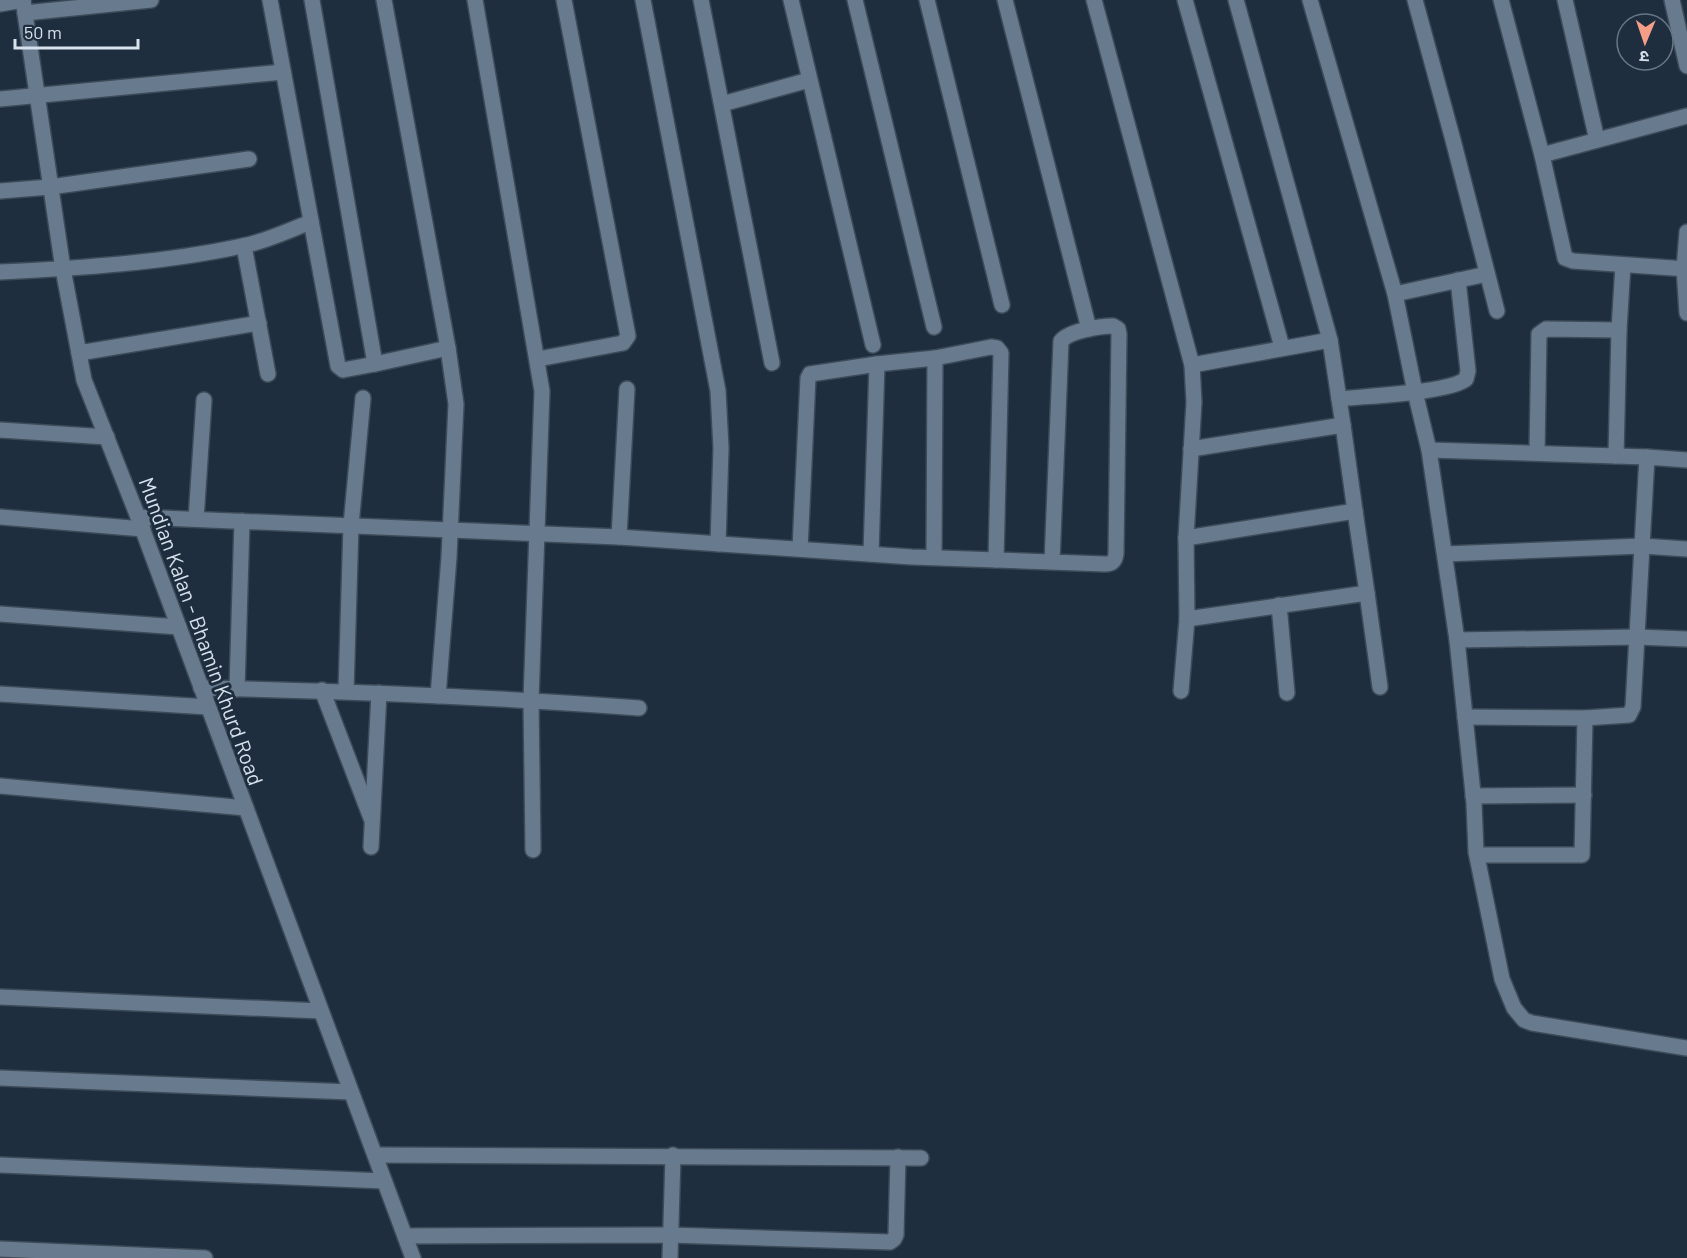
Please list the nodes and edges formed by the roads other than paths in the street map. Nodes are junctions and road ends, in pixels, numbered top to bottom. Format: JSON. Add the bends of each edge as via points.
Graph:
{"nodes":[{"id":1,"x":151,"y":0,"type":"edge"},
{"id":2,"x":270,"y":0,"type":"edge"},
{"id":3,"x":312,"y":0,"type":"edge"},
{"id":4,"x":384,"y":0,"type":"edge"},
{"id":5,"x":475,"y":0,"type":"edge"},
{"id":6,"x":564,"y":0,"type":"edge"},
{"id":7,"x":643,"y":0,"type":"edge"},
{"id":8,"x":701,"y":0,"type":"edge"},
{"id":9,"x":791,"y":0,"type":"edge"},
{"id":10,"x":855,"y":0,"type":"edge"},
{"id":11,"x":927,"y":0,"type":"edge"},
{"id":12,"x":1005,"y":0,"type":"edge"},
{"id":13,"x":1094,"y":0,"type":"edge"},
{"id":14,"x":1185,"y":0,"type":"edge"},
{"id":15,"x":1236,"y":0,"type":"edge"},
{"id":16,"x":1310,"y":0,"type":"edge"},
{"id":17,"x":1415,"y":0,"type":"edge"},
{"id":18,"x":1501,"y":0,"type":"edge"},
{"id":19,"x":1565,"y":0,"type":"edge"},
{"id":20,"x":1672,"y":0,"type":"edge"},
{"id":21,"x":0,"y":4,"type":"edge"},
{"id":22,"x":24,"y":4,"type":"edge"},
{"id":23,"x":1687,"y":66,"type":"edge"},
{"id":24,"x":283,"y":72,"type":"junction"},
{"id":25,"x":809,"y":80,"type":"junction"},
{"id":26,"x":38,"y":94,"type":"junction"},
{"id":27,"x":0,"y":99,"type":"edge"},
{"id":28,"x":722,"y":104,"type":"junction"},
{"id":29,"x":1687,"y":116,"type":"edge"},
{"id":30,"x":1597,"y":140,"type":"junction"},
{"id":31,"x":1542,"y":155,"type":"junction"},
{"id":32,"x":249,"y":159,"type":"dead end"},
{"id":33,"x":50,"y":187,"type":"junction"},
{"id":34,"x":0,"y":191,"type":"edge"},
{"id":35,"x":311,"y":222,"type":"junction"},
{"id":36,"x":1687,"y":232,"type":"edge"},
{"id":37,"x":244,"y":246,"type":"junction"},
{"id":38,"x":1623,"y":265,"type":"junction"},
{"id":39,"x":63,"y":269,"type":"junction"},
{"id":40,"x":1685,"y":269,"type":"edge"},
{"id":41,"x":0,"y":272,"type":"edge"},
{"id":42,"x":1487,"y":273,"type":"junction"},
{"id":43,"x":1458,"y":280,"type":"junction"},
{"id":44,"x":1395,"y":294,"type":"junction"},
{"id":45,"x":1002,"y":305,"type":"dead end"},
{"id":46,"x":1497,"y":311,"type":"dead end"},
{"id":47,"x":1687,"y":313,"type":"edge"},
{"id":48,"x":259,"y":323,"type":"junction"},
{"id":49,"x":934,"y":327,"type":"dead end"},
{"id":50,"x":1089,"y":329,"type":"junction"},
{"id":51,"x":1619,"y":330,"type":"junction"},
{"id":52,"x":1330,"y":340,"type":"junction"},
{"id":53,"x":873,"y":345,"type":"dead end"},
{"id":54,"x":1282,"y":347,"type":"junction"},
{"id":55,"x":448,"y":348,"type":"junction"},
{"id":56,"x":79,"y":353,"type":"junction"},
{"id":57,"x":935,"y":358,"type":"junction"},
{"id":58,"x":538,"y":359,"type":"junction"},
{"id":59,"x":772,"y":363,"type":"dead end"},
{"id":60,"x":375,"y":364,"type":"junction"},
{"id":61,"x":877,"y":364,"type":"junction"},
{"id":62,"x":1192,"y":365,"type":"junction"},
{"id":63,"x":268,"y":374,"type":"dead end"},
{"id":64,"x":627,"y":389,"type":"dead end"},
{"id":65,"x":1415,"y":392,"type":"junction"},
{"id":66,"x":363,"y":398,"type":"dead end"},
{"id":67,"x":1338,"y":399,"type":"junction"},
{"id":68,"x":204,"y":400,"type":"dead end"},
{"id":69,"x":1342,"y":425,"type":"junction"},
{"id":70,"x":0,"y":430,"type":"edge"},
{"id":71,"x":107,"y":437,"type":"junction"},
{"id":72,"x":1191,"y":449,"type":"junction"},
{"id":73,"x":1429,"y":450,"type":"junction"},
{"id":74,"x":1537,"y":453,"type":"junction"},
{"id":75,"x":1616,"y":456,"type":"junction"},
{"id":76,"x":1647,"y":458,"type":"junction"},
{"id":77,"x":1687,"y":460,"type":"edge"},
{"id":78,"x":1355,"y":511,"type":"junction"},
{"id":79,"x":0,"y":517,"type":"edge"},
{"id":80,"x":196,"y":519,"type":"junction"},
{"id":81,"x":242,"y":521,"type":"junction"},
{"id":82,"x":140,"y":523,"type":"junction"},
{"id":83,"x":351,"y":525,"type":"junction"},
{"id":84,"x":450,"y":529,"type":"junction"},
{"id":85,"x":537,"y":533,"type":"junction"},
{"id":86,"x":620,"y":537,"type":"junction"},
{"id":87,"x":1186,"y":538,"type":"junction"},
{"id":88,"x":718,"y":544,"type":"junction"},
{"id":89,"x":1642,"y":546,"type":"junction"},
{"id":90,"x":800,"y":549,"type":"junction"},
{"id":91,"x":1687,"y":549,"type":"edge"},
{"id":92,"x":871,"y":554,"type":"junction"},
{"id":93,"x":1444,"y":554,"type":"junction"},
{"id":94,"x":934,"y":557,"type":"junction"},
{"id":95,"x":996,"y":560,"type":"junction"},
{"id":96,"x":1052,"y":562,"type":"junction"},
{"id":97,"x":1366,"y":593,"type":"junction"},
{"id":98,"x":1279,"y":605,"type":"junction"},
{"id":99,"x":0,"y":614,"type":"edge"},
{"id":100,"x":1187,"y":619,"type":"junction"},
{"id":101,"x":179,"y":627,"type":"junction"},
{"id":102,"x":1637,"y":636,"type":"junction"},
{"id":103,"x":1687,"y":639,"type":"edge"},
{"id":104,"x":1457,"y":640,"type":"junction"},
{"id":105,"x":1380,"y":687,"type":"dead end"},
{"id":106,"x":201,"y":688,"type":"junction"},
{"id":107,"x":237,"y":689,"type":"junction"},
{"id":108,"x":322,"y":690,"type":"junction"},
{"id":109,"x":346,"y":691,"type":"junction"},
{"id":110,"x":1181,"y":691,"type":"dead end"},
{"id":111,"x":379,"y":693,"type":"junction"},
{"id":112,"x":1287,"y":693,"type":"dead end"},
{"id":113,"x":0,"y":694,"type":"edge"},
{"id":114,"x":438,"y":696,"type":"junction"},
{"id":115,"x":531,"y":700,"type":"junction"},
{"id":116,"x":208,"y":706,"type":"junction"},
{"id":117,"x":639,"y":708,"type":"dead end"},
{"id":118,"x":1465,"y":717,"type":"junction"},
{"id":119,"x":1585,"y":718,"type":"junction"},
{"id":120,"x":0,"y":786,"type":"edge"},
{"id":121,"x":1584,"y":795,"type":"junction"},
{"id":122,"x":1473,"y":796,"type":"junction"},
{"id":123,"x":246,"y":808,"type":"junction"},
{"id":124,"x":373,"y":823,"type":"junction"},
{"id":125,"x":371,"y":847,"type":"dead end"},
{"id":126,"x":533,"y":850,"type":"dead end"},
{"id":127,"x":1477,"y":855,"type":"junction"},
{"id":128,"x":0,"y":997,"type":"edge"},
{"id":129,"x":321,"y":1011,"type":"junction"},
{"id":130,"x":1687,"y":1048,"type":"edge"},
{"id":131,"x":0,"y":1078,"type":"edge"},
{"id":132,"x":351,"y":1092,"type":"junction"},
{"id":133,"x":375,"y":1155,"type":"junction"},
{"id":134,"x":673,"y":1155,"type":"junction"},
{"id":135,"x":898,"y":1157,"type":"junction"},
{"id":136,"x":921,"y":1158,"type":"dead end"},
{"id":137,"x":0,"y":1165,"type":"edge"},
{"id":138,"x":384,"y":1181,"type":"junction"},
{"id":139,"x":670,"y":1235,"type":"junction"},
{"id":140,"x":405,"y":1236,"type":"junction"},
{"id":141,"x":0,"y":1249,"type":"edge"},
{"id":142,"x":205,"y":1258,"type":"edge"},
{"id":143,"x":412,"y":1258,"type":"edge"},
{"id":144,"x":670,"y":1258,"type":"edge"}],
"edges":[{"from":1,"to":22,"type":"street"},
{"from":2,"to":24,"type":"street"},
{"from":3,"to":60,"type":"street"},
{"from":4,"to":55,"type":"street"},
{"from":5,"to":58,"type":"street"},
{"from":6,"to":58,"type":"street","via":[[628,336],[623,343]]},
{"from":7,"to":88,"type":"street","via":[[718,391]]},
{"from":8,"to":28,"type":"street"},
{"from":9,"to":25,"type":"street"},
{"from":10,"to":49,"type":"street"},
{"from":11,"to":45,"type":"street"},
{"from":12,"to":50,"type":"street"},
{"from":13,"to":62,"type":"street"},
{"from":14,"to":54,"type":"street"},
{"from":15,"to":52,"type":"street"},
{"from":16,"to":44,"type":"street"},
{"from":17,"to":42,"type":"street"},
{"from":18,"to":31,"type":"street"},
{"from":19,"to":30,"type":"street"},
{"from":20,"to":23,"type":"street"},
{"from":21,"to":22,"type":"street"},
{"from":22,"to":26,"type":"street","name":"Mundian Kalan - Bhamin Khurd Road"},
{"from":24,"to":26,"type":"street"},
{"from":24,"to":35,"type":"street"},
{"from":25,"to":28,"type":"street"},
{"from":25,"to":53,"type":"street"},
{"from":26,"to":27,"type":"street"},
{"from":26,"to":33,"type":"street","name":"Mundian Kalan - Bhamin Khurd Road"},
{"from":28,"to":59,"type":"street"},
{"from":29,"to":30,"type":"street"},
{"from":30,"to":31,"type":"street"},
{"from":31,"to":38,"type":"street","via":[[1565,258]]},
{"from":32,"to":33,"type":"street"},
{"from":33,"to":34,"type":"street"},
{"from":33,"to":39,"type":"street","name":"Mundian Kalan - Bhamin Khurd Road"},
{"from":35,"to":37,"type":"street"},
{"from":35,"to":60,"type":"street","via":[[338,366],[344,370]]},
{"from":36,"to":40,"type":"street"},
{"from":37,"to":39,"type":"street"},
{"from":37,"to":48,"type":"street"},
{"from":38,"to":40,"type":"street"},
{"from":38,"to":51,"type":"street"},
{"from":39,"to":41,"type":"street"},
{"from":39,"to":56,"type":"street","name":"Mundian Kalan - Bhamin Khurd Road"},
{"from":40,"to":47,"type":"street"},
{"from":42,"to":43,"type":"street"},
{"from":42,"to":46,"type":"street"},
{"from":43,"to":44,"type":"street"},
{"from":43,"to":65,"type":"street","via":[[1466,379],[1459,384]]},
{"from":44,"to":65,"type":"street"},
{"from":48,"to":56,"type":"street"},
{"from":48,"to":63,"type":"street"},
{"from":50,"to":96,"type":"street","via":[[1061,341]]},
{"from":50,"to":96,"type":"street","via":[[1112,326],[1119,334],[1115,558],[1110,564]]},
{"from":51,"to":74,"type":"street","via":[[1546,329],[1539,334]]},
{"from":51,"to":75,"type":"street"},
{"from":52,"to":54,"type":"street"},
{"from":52,"to":67,"type":"street"},
{"from":54,"to":62,"type":"street"},
{"from":55,"to":60,"type":"street"},
{"from":55,"to":84,"type":"street","via":[[456,404]]},
{"from":56,"to":71,"type":"street","name":"Mundian Kalan - Bhamin Khurd Road","via":[[84,380]]},
{"from":57,"to":61,"type":"street"},
{"from":57,"to":94,"type":"street"},
{"from":57,"to":95,"type":"street","via":[[991,347],[1001,353]]},
{"from":58,"to":85,"type":"street","via":[[543,396]]},
{"from":61,"to":90,"type":"street","via":[[809,376]]},
{"from":61,"to":92,"type":"street"},
{"from":62,"to":72,"type":"street"},
{"from":64,"to":86,"type":"street"},
{"from":65,"to":67,"type":"street"},
{"from":65,"to":73,"type":"street"},
{"from":66,"to":83,"type":"street"},
{"from":67,"to":69,"type":"street"},
{"from":68,"to":80,"type":"street"},
{"from":69,"to":72,"type":"street"},
{"from":69,"to":78,"type":"street"},
{"from":70,"to":71,"type":"street"},
{"from":71,"to":82,"type":"street","name":"Mundian Kalan - Bhamin Khurd Road"},
{"from":72,"to":87,"type":"street"},
{"from":73,"to":74,"type":"street"},
{"from":73,"to":93,"type":"street"},
{"from":74,"to":75,"type":"street"},
{"from":75,"to":76,"type":"street"},
{"from":76,"to":77,"type":"street"},
{"from":76,"to":89,"type":"street"},
{"from":78,"to":87,"type":"street"},
{"from":78,"to":97,"type":"street"},
{"from":79,"to":82,"type":"street"},
{"from":80,"to":81,"type":"street"},
{"from":80,"to":82,"type":"street"},
{"from":81,"to":83,"type":"street"},
{"from":81,"to":107,"type":"street"},
{"from":82,"to":101,"type":"street","name":"Mundian Kalan - Bhamin Khurd Road"},
{"from":83,"to":84,"type":"street"},
{"from":83,"to":109,"type":"street"},
{"from":84,"to":85,"type":"street"},
{"from":84,"to":114,"type":"street"},
{"from":85,"to":86,"type":"street"},
{"from":85,"to":115,"type":"street"},
{"from":86,"to":88,"type":"street"},
{"from":87,"to":100,"type":"street"},
{"from":88,"to":90,"type":"street"},
{"from":89,"to":91,"type":"street"},
{"from":89,"to":93,"type":"street"},
{"from":89,"to":102,"type":"street"},
{"from":90,"to":92,"type":"street"},
{"from":92,"to":94,"type":"street"},
{"from":93,"to":104,"type":"street"},
{"from":94,"to":95,"type":"street"},
{"from":95,"to":96,"type":"street"},
{"from":97,"to":98,"type":"street"},
{"from":97,"to":105,"type":"street"},
{"from":98,"to":100,"type":"street"},
{"from":98,"to":112,"type":"street"},
{"from":99,"to":101,"type":"street"},
{"from":100,"to":110,"type":"street"},
{"from":101,"to":106,"type":"street","name":"Mundian Kalan - Bhamin Khurd Road"},
{"from":102,"to":103,"type":"street"},
{"from":102,"to":104,"type":"street"},
{"from":102,"to":119,"type":"street","via":[[1631,714]]},
{"from":104,"to":118,"type":"street"},
{"from":106,"to":107,"type":"street"},
{"from":106,"to":116,"type":"street","name":"Mundian Kalan - Bhamin Khurd Road"},
{"from":107,"to":108,"type":"street"},
{"from":108,"to":109,"type":"street"},
{"from":108,"to":124,"type":"street"},
{"from":109,"to":111,"type":"street"},
{"from":111,"to":114,"type":"street"},
{"from":111,"to":124,"type":"street"},
{"from":113,"to":116,"type":"street"},
{"from":114,"to":115,"type":"street"},
{"from":115,"to":117,"type":"street"},
{"from":115,"to":126,"type":"street"},
{"from":116,"to":123,"type":"street","name":"Mundian Kalan - Bhamin Khurd Road"},
{"from":118,"to":119,"type":"street"},
{"from":118,"to":122,"type":"street"},
{"from":119,"to":121,"type":"street"},
{"from":120,"to":123,"type":"street"},
{"from":121,"to":122,"type":"street"},
{"from":121,"to":127,"type":"street","via":[[1582,855]]},
{"from":122,"to":127,"type":"street"},
{"from":123,"to":129,"type":"street","name":"Mundian Kalan - Bhamin Khurd Road"},
{"from":124,"to":125,"type":"street"},
{"from":127,"to":130,"type":"street","via":[[1502,979],[1514,1008],[1524,1020]]},
{"from":128,"to":129,"type":"street"},
{"from":129,"to":132,"type":"street","name":"Mundian Kalan - Bhamin Khurd Road"},
{"from":131,"to":132,"type":"street"},
{"from":132,"to":133,"type":"street","name":"Mundian Kalan - Bhamin Khurd Road"},
{"from":133,"to":134,"type":"street"},
{"from":133,"to":138,"type":"street","name":"Mundian Kalan - Bhamin Khurd Road"},
{"from":134,"to":135,"type":"street"},
{"from":134,"to":139,"type":"street"},
{"from":135,"to":136,"type":"street"},
{"from":135,"to":139,"type":"street","via":[[896,1235],[892,1241]]},
{"from":137,"to":138,"type":"street"},
{"from":138,"to":140,"type":"street","name":"Mundian Kalan - Bhamin Khurd Road"},
{"from":139,"to":140,"type":"street"},
{"from":139,"to":144,"type":"street"},
{"from":140,"to":143,"type":"street","name":"Mundian Kalan - Bhamin Khurd Road"},
{"from":141,"to":142,"type":"street"}]}
